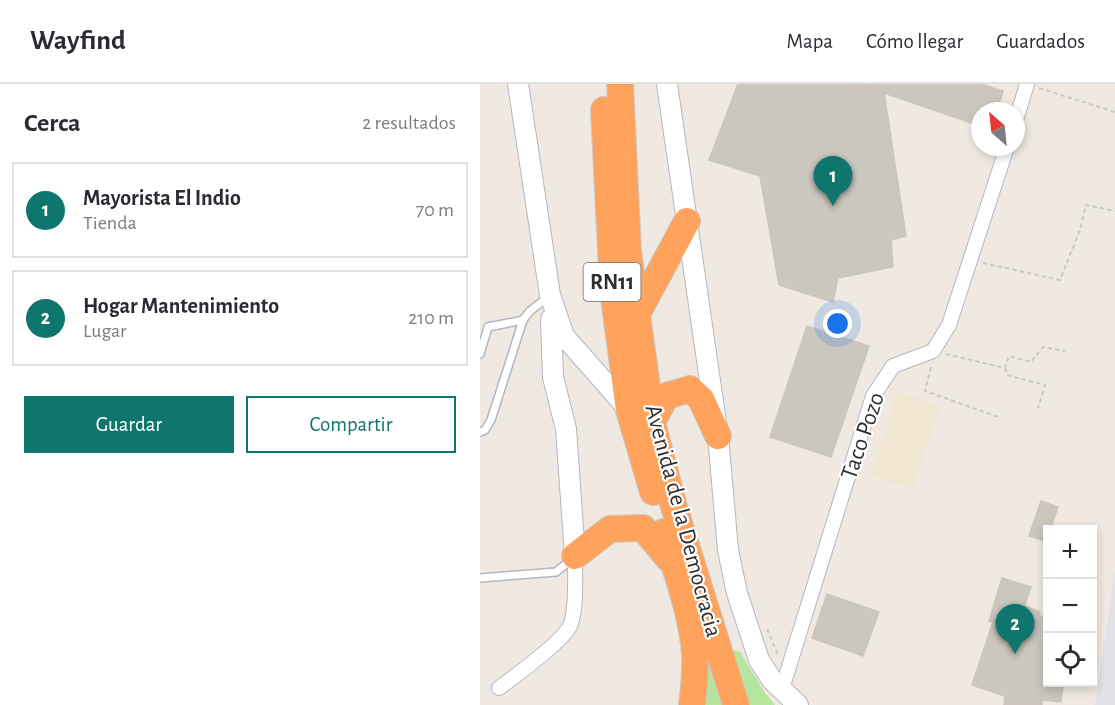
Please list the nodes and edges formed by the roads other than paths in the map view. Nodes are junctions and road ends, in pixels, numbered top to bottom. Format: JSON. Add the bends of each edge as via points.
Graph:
{"nodes":[{"id":1,"x":518,"y":84,"type":"edge"},
{"id":2,"x":603,"y":84,"type":"edge"},
{"id":3,"x":620,"y":84,"type":"edge"},
{"id":4,"x":668,"y":84,"type":"edge"},
{"id":5,"x":1027,"y":84,"type":"edge"},
{"id":6,"x":1022,"y":102,"type":"edge"},
{"id":7,"x":1004,"y":156,"type":"edge"},
{"id":8,"x":687,"y":221,"type":"junction"},
{"id":9,"x":550,"y":295,"type":"junction"},
{"id":10,"x":636,"y":316,"type":"junction"},
{"id":11,"x":523,"y":320,"type":"junction"},
{"id":12,"x":480,"y":325,"type":"edge"},
{"id":13,"x":488,"y":327,"type":"junction"},
{"id":14,"x":480,"y":354,"type":"edge"},
{"id":15,"x":629,"y":410,"type":"junction"},
{"id":16,"x":652,"y":422,"type":"junction"},
{"id":17,"x":480,"y":432,"type":"edge"},
{"id":18,"x":718,"y":436,"type":"junction"},
{"id":19,"x":575,"y":556,"type":"junction"},
{"id":20,"x":674,"y":566,"type":"junction"},
{"id":21,"x":480,"y":578,"type":"edge"},
{"id":22,"x":499,"y":688,"type":"dead end"},
{"id":23,"x":782,"y":688,"type":"junction"},
{"id":24,"x":692,"y":705,"type":"edge"},
{"id":25,"x":736,"y":705,"type":"edge"},
{"id":26,"x":798,"y":705,"type":"edge"}],
"edges":[{"from":1,"to":9,"type":"street","name":"Avenida de la Democracia"},
{"from":2,"to":15,"type":"highway","name":"Avenida de la Democracia","number":"RN11","via":[[613,291]]},
{"from":3,"to":10,"type":"highway","name":"Avenida de la Democracia","number":"RN11","via":[[628,251]]},
{"from":4,"to":8,"type":"street"},
{"from":5,"to":6,"type":"street"},
{"from":7,"to":23,"type":"street","name":"Taco Pozo","via":[[949,325],[933,351],[893,366],[873,396]]},
{"from":8,"to":10,"type":"highway"},
{"from":8,"to":18,"type":"street"},
{"from":9,"to":11,"type":"lane"},
{"from":9,"to":15,"type":"street","name":"Avenida de la Democracia","via":[[564,336]]},
{"from":9,"to":19,"type":"street","via":[[553,377],[566,429]]},
{"from":10,"to":16,"type":"highway","name":"Avenida de la Democracia","number":"RN11"},
{"from":11,"to":13,"type":"lane"},
{"from":11,"to":17,"type":"lane","via":[[491,420]]},
{"from":12,"to":13,"type":"lane"},
{"from":13,"to":14,"type":"lane"},
{"from":15,"to":20,"type":"highway","name":"Avenida de la Democracia","number":"RN11"},
{"from":16,"to":18,"type":"highway","via":[[666,396],[690,389],[701,399]]},
{"from":16,"to":25,"type":"highway","name":"Avenida de la Democracia","number":"RN11","via":[[674,507]]},
{"from":18,"to":23,"type":"street","via":[[728,550],[737,593],[759,660]]},
{"from":19,"to":20,"type":"highway","via":[[610,529],[644,528]]},
{"from":19,"to":21,"type":"lane","via":[[556,572]]},
{"from":19,"to":22,"type":"street","via":[[570,627]]},
{"from":20,"to":24,"type":"highway","name":"Avenida de la Democracia","number":"RN11","via":[[693,639]]},
{"from":23,"to":26,"type":"street"}]}
